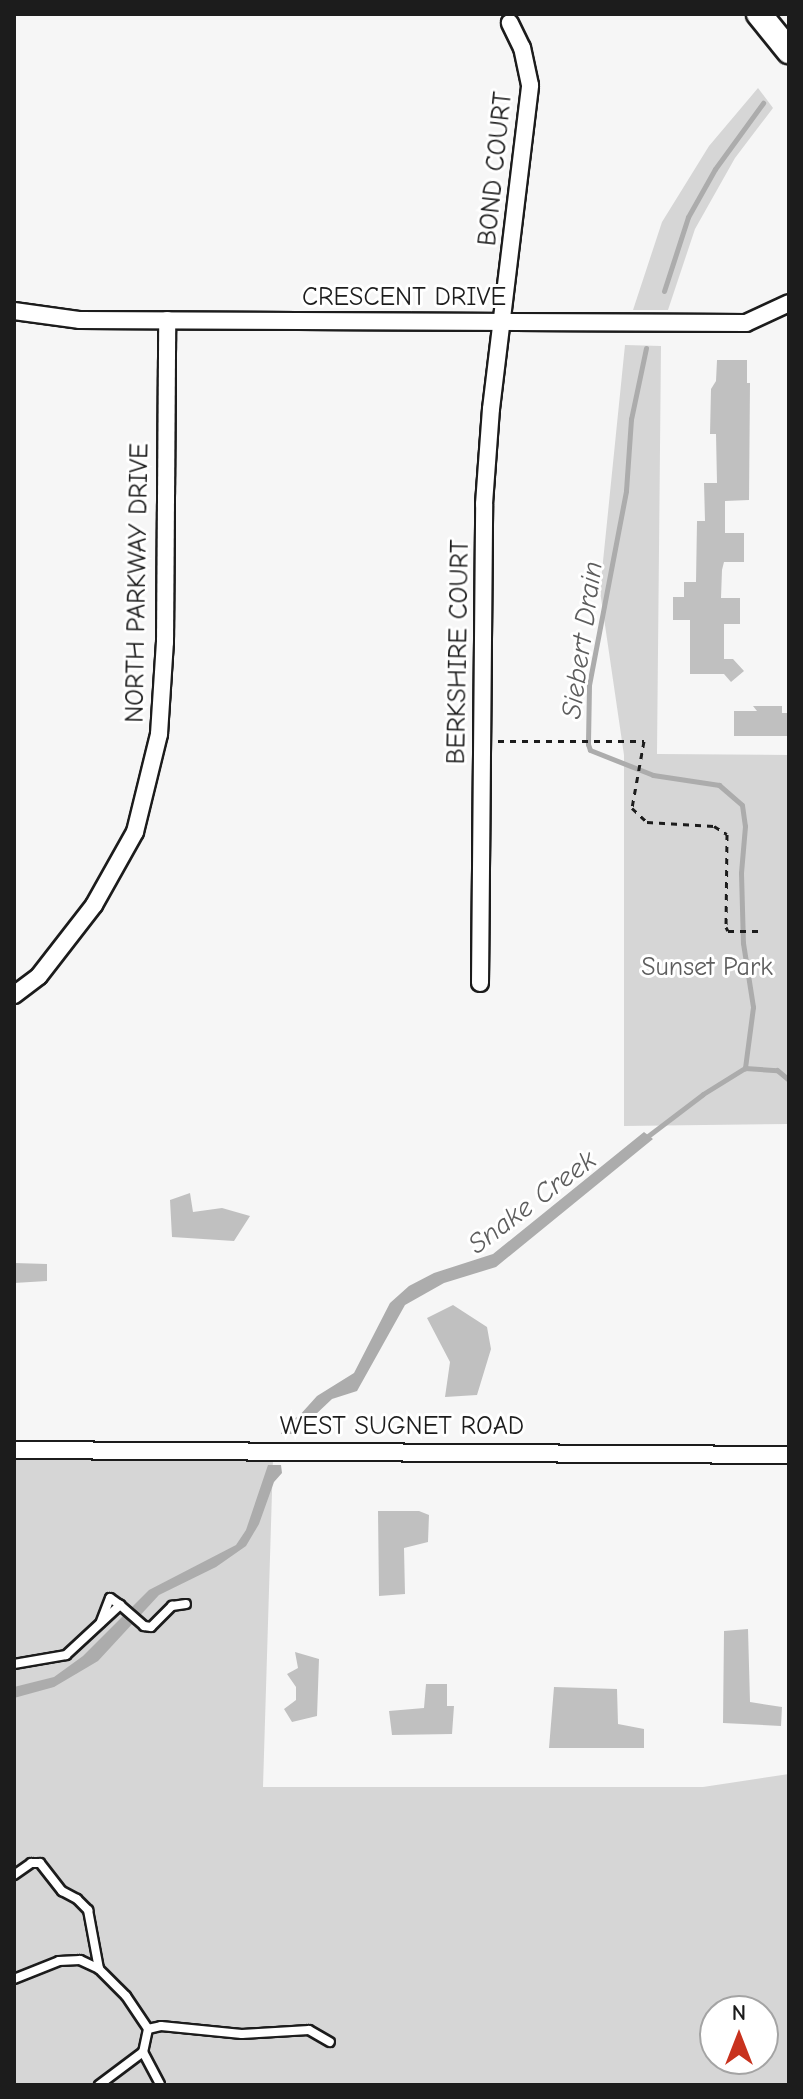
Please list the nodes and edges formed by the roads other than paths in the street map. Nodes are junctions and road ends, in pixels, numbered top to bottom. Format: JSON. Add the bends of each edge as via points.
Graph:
{"nodes":[{"id":1,"x":759,"y":14,"type":"edge"},
{"id":2,"x":510,"y":23,"type":"dead end"},
{"id":3,"x":789,"y":51,"type":"edge"},
{"id":4,"x":789,"y":303,"type":"edge"},
{"id":5,"x":14,"y":311,"type":"edge"},
{"id":6,"x":167,"y":320,"type":"junction"},
{"id":7,"x":502,"y":323,"type":"junction"},
{"id":8,"x":480,"y":983,"type":"dead end"},
{"id":9,"x":14,"y":995,"type":"edge"},
{"id":10,"x":14,"y":1450,"type":"edge"},
{"id":11,"x":789,"y":1455,"type":"edge"},
{"id":12,"x":186,"y":1604,"type":"dead end"},
{"id":13,"x":14,"y":1664,"type":"edge"},
{"id":14,"x":14,"y":1875,"type":"edge"},
{"id":15,"x":99,"y":1969,"type":"junction"},
{"id":16,"x":14,"y":1979,"type":"edge"},
{"id":17,"x":148,"y":2029,"type":"junction"},
{"id":18,"x":330,"y":2042,"type":"dead end"},
{"id":19,"x":143,"y":2052,"type":"junction"},
{"id":20,"x":160,"y":2084,"type":"edge"},
{"id":21,"x":99,"y":2085,"type":"edge"}],
"edges":[{"from":1,"to":3,"type":"main road"},
{"from":2,"to":7,"type":"street","name":"BOND COURT","via":[[530,85]]},
{"from":4,"to":7,"type":"street","name":"CRESCENT DRIVE","via":[[746,323]]},
{"from":5,"to":6,"type":"street","name":"CRESCENT DRIVE","via":[[80,320]]},
{"from":6,"to":7,"type":"street","name":"CRESCENT DRIVE"},
{"from":6,"to":9,"type":"street","name":"NORTH PARKWAY DRIVE","via":[[165,642],[159,734],[135,832],[94,905],[39,976]]},
{"from":7,"to":8,"type":"street","name":"BERKSHIRE COURT","via":[[484,504]]},
{"from":10,"to":11,"type":"street","name":"WEST SUGNET ROAD"},
{"from":12,"to":13,"type":"lane","via":[[172,1606],[151,1627],[110,1598],[101,1622],[66,1655]]},
{"from":14,"to":15,"type":"lane","via":[[40,1863],[62,1891],[88,1910]]},
{"from":15,"to":16,"type":"lane","via":[[70,1959]]},
{"from":15,"to":17,"type":"lane"},
{"from":17,"to":18,"type":"lane","via":[[242,2034],[309,2030]]},
{"from":17,"to":19,"type":"lane"},
{"from":19,"to":20,"type":"lane"},
{"from":19,"to":21,"type":"lane"}]}
